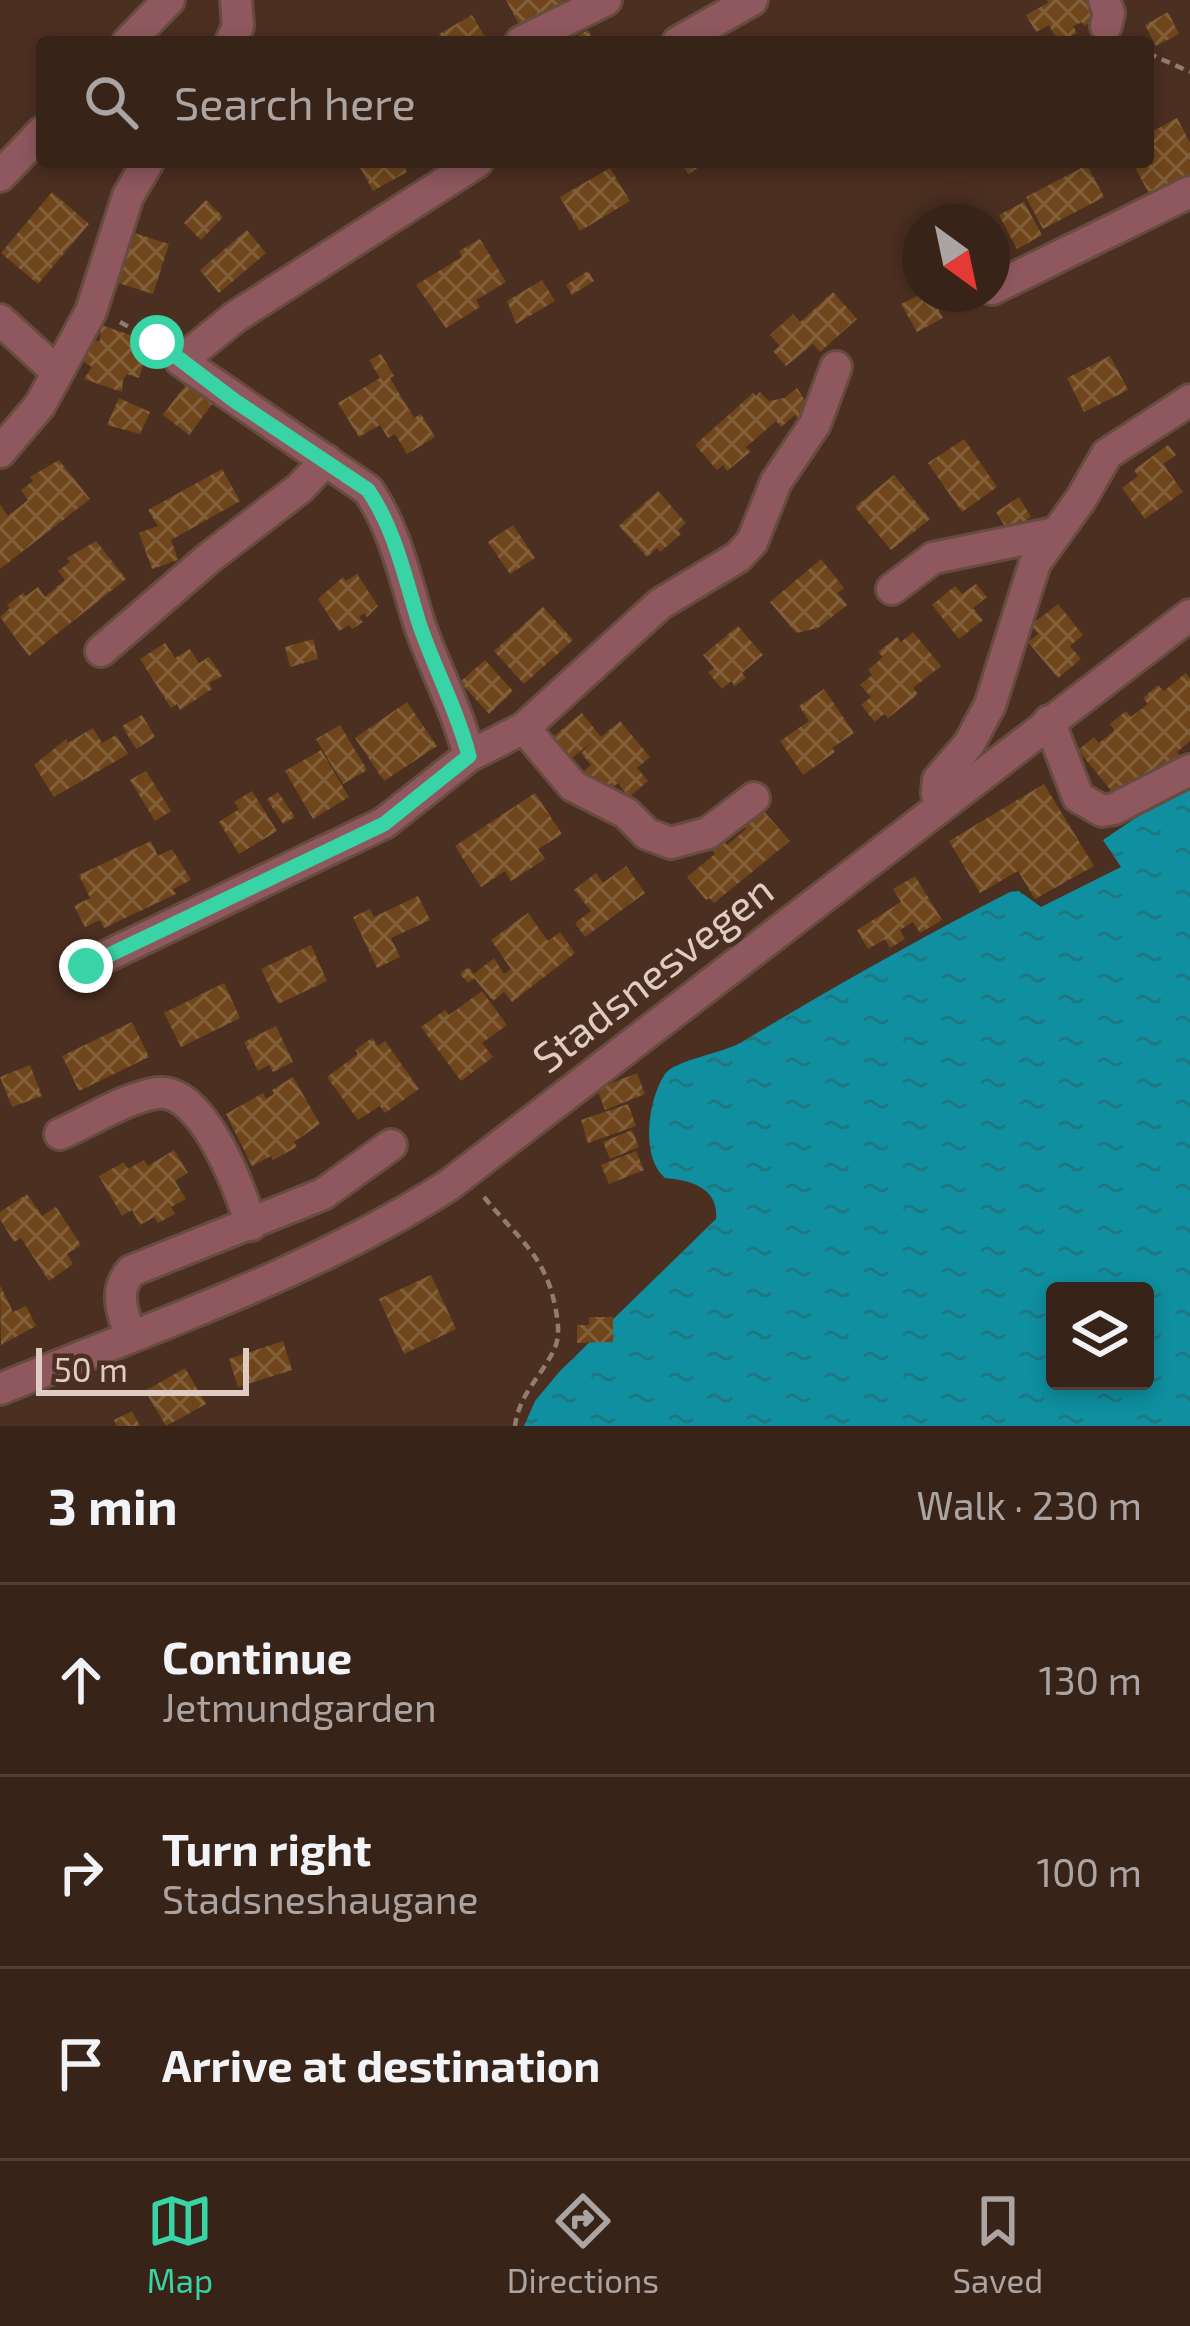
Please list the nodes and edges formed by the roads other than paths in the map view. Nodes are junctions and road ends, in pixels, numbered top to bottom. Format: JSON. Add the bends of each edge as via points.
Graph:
{"nodes":[{"id":1,"x":169,"y":0,"type":"edge"},
{"id":2,"x":236,"y":0,"type":"edge"},
{"id":3,"x":605,"y":0,"type":"edge"},
{"id":4,"x":752,"y":0,"type":"edge"},
{"id":5,"x":134,"y":36,"type":"edge"},
{"id":6,"x":234,"y":36,"type":"edge"},
{"id":7,"x":533,"y":36,"type":"edge"},
{"id":8,"x":688,"y":36,"type":"edge"},
{"id":9,"x":36,"y":138,"type":"edge"},
{"id":10,"x":144,"y":168,"type":"edge"},
{"id":11,"x":468,"y":168,"type":"edge"},
{"id":12,"x":0,"y":176,"type":"edge"},
{"id":13,"x":1190,"y":192,"type":"edge"},
{"id":14,"x":1010,"y":279,"type":"edge"},
{"id":15,"x":0,"y":320,"type":"edge"},
{"id":16,"x":836,"y":367,"type":"dead end"},
{"id":17,"x":56,"y":371,"type":"junction"},
{"id":18,"x":1190,"y":400,"type":"edge"},
{"id":19,"x":0,"y":452,"type":"edge"},
{"id":20,"x":326,"y":460,"type":"junction"},
{"id":21,"x":1054,"y":533,"type":"junction"},
{"id":22,"x":892,"y":589,"type":"dead end"},
{"id":23,"x":1190,"y":615,"type":"edge"},
{"id":24,"x":101,"y":651,"type":"dead end"},
{"id":25,"x":1049,"y":722,"type":"junction"},
{"id":26,"x":524,"y":728,"type":"junction"},
{"id":27,"x":469,"y":756,"type":"junction"},
{"id":28,"x":1190,"y":770,"type":"edge"},
{"id":29,"x":754,"y":798,"type":"dead end"},
{"id":30,"x":942,"y":806,"type":"junction"},
{"id":31,"x":86,"y":966,"type":"dead end"},
{"id":32,"x":60,"y":1134,"type":"dead end"},
{"id":33,"x":391,"y":1144,"type":"dead end"},
{"id":34,"x":251,"y":1225,"type":"junction"},
{"id":35,"x":130,"y":1336,"type":"junction"},
{"id":36,"x":0,"y":1389,"type":"edge"}],
"edges":[{"from":1,"to":5,"type":"street"},
{"from":2,"to":6,"type":"street"},
{"from":3,"to":7,"type":"street"},
{"from":4,"to":8,"type":"street"},
{"from":9,"to":12,"type":"street"},
{"from":10,"to":17,"type":"street","via":[[91,310]]},
{"from":11,"to":20,"type":"street","via":[[235,317],[181,361]]},
{"from":13,"to":14,"type":"street"},
{"from":15,"to":17,"type":"street"},
{"from":16,"to":26,"type":"street","via":[[752,542],[722,570],[660,604]]},
{"from":17,"to":19,"type":"street","via":[[40,405]]},
{"from":18,"to":21,"type":"street","via":[[1107,454]]},
{"from":20,"to":24,"type":"street"},
{"from":20,"to":27,"type":"street","via":[[358,481],[382,511]]},
{"from":21,"to":22,"type":"street","via":[[933,557]]},
{"from":21,"to":30,"type":"street","via":[[1035,563],[990,705],[938,780]]},
{"from":23,"to":25,"type":"street","name":"Stadsnesvegen"},
{"from":25,"to":28,"type":"street","via":[[1078,796],[1102,811]]},
{"from":25,"to":30,"type":"street","name":"Stadsnesvegen"},
{"from":26,"to":27,"type":"street"},
{"from":26,"to":29,"type":"street","via":[[574,786],[671,842],[708,832]]},
{"from":27,"to":31,"type":"street","via":[[384,824]]},
{"from":30,"to":35,"type":"street","name":"Stadsnesvegen","via":[[465,1174],[350,1243]]},
{"from":32,"to":34,"type":"street","via":[[144,1097],[182,1097],[223,1158]]},
{"from":33,"to":34,"type":"street","via":[[323,1194]]},
{"from":34,"to":35,"type":"street","via":[[131,1271],[119,1293]]},
{"from":35,"to":36,"type":"street","name":"Stadsnesvegen"}]}
